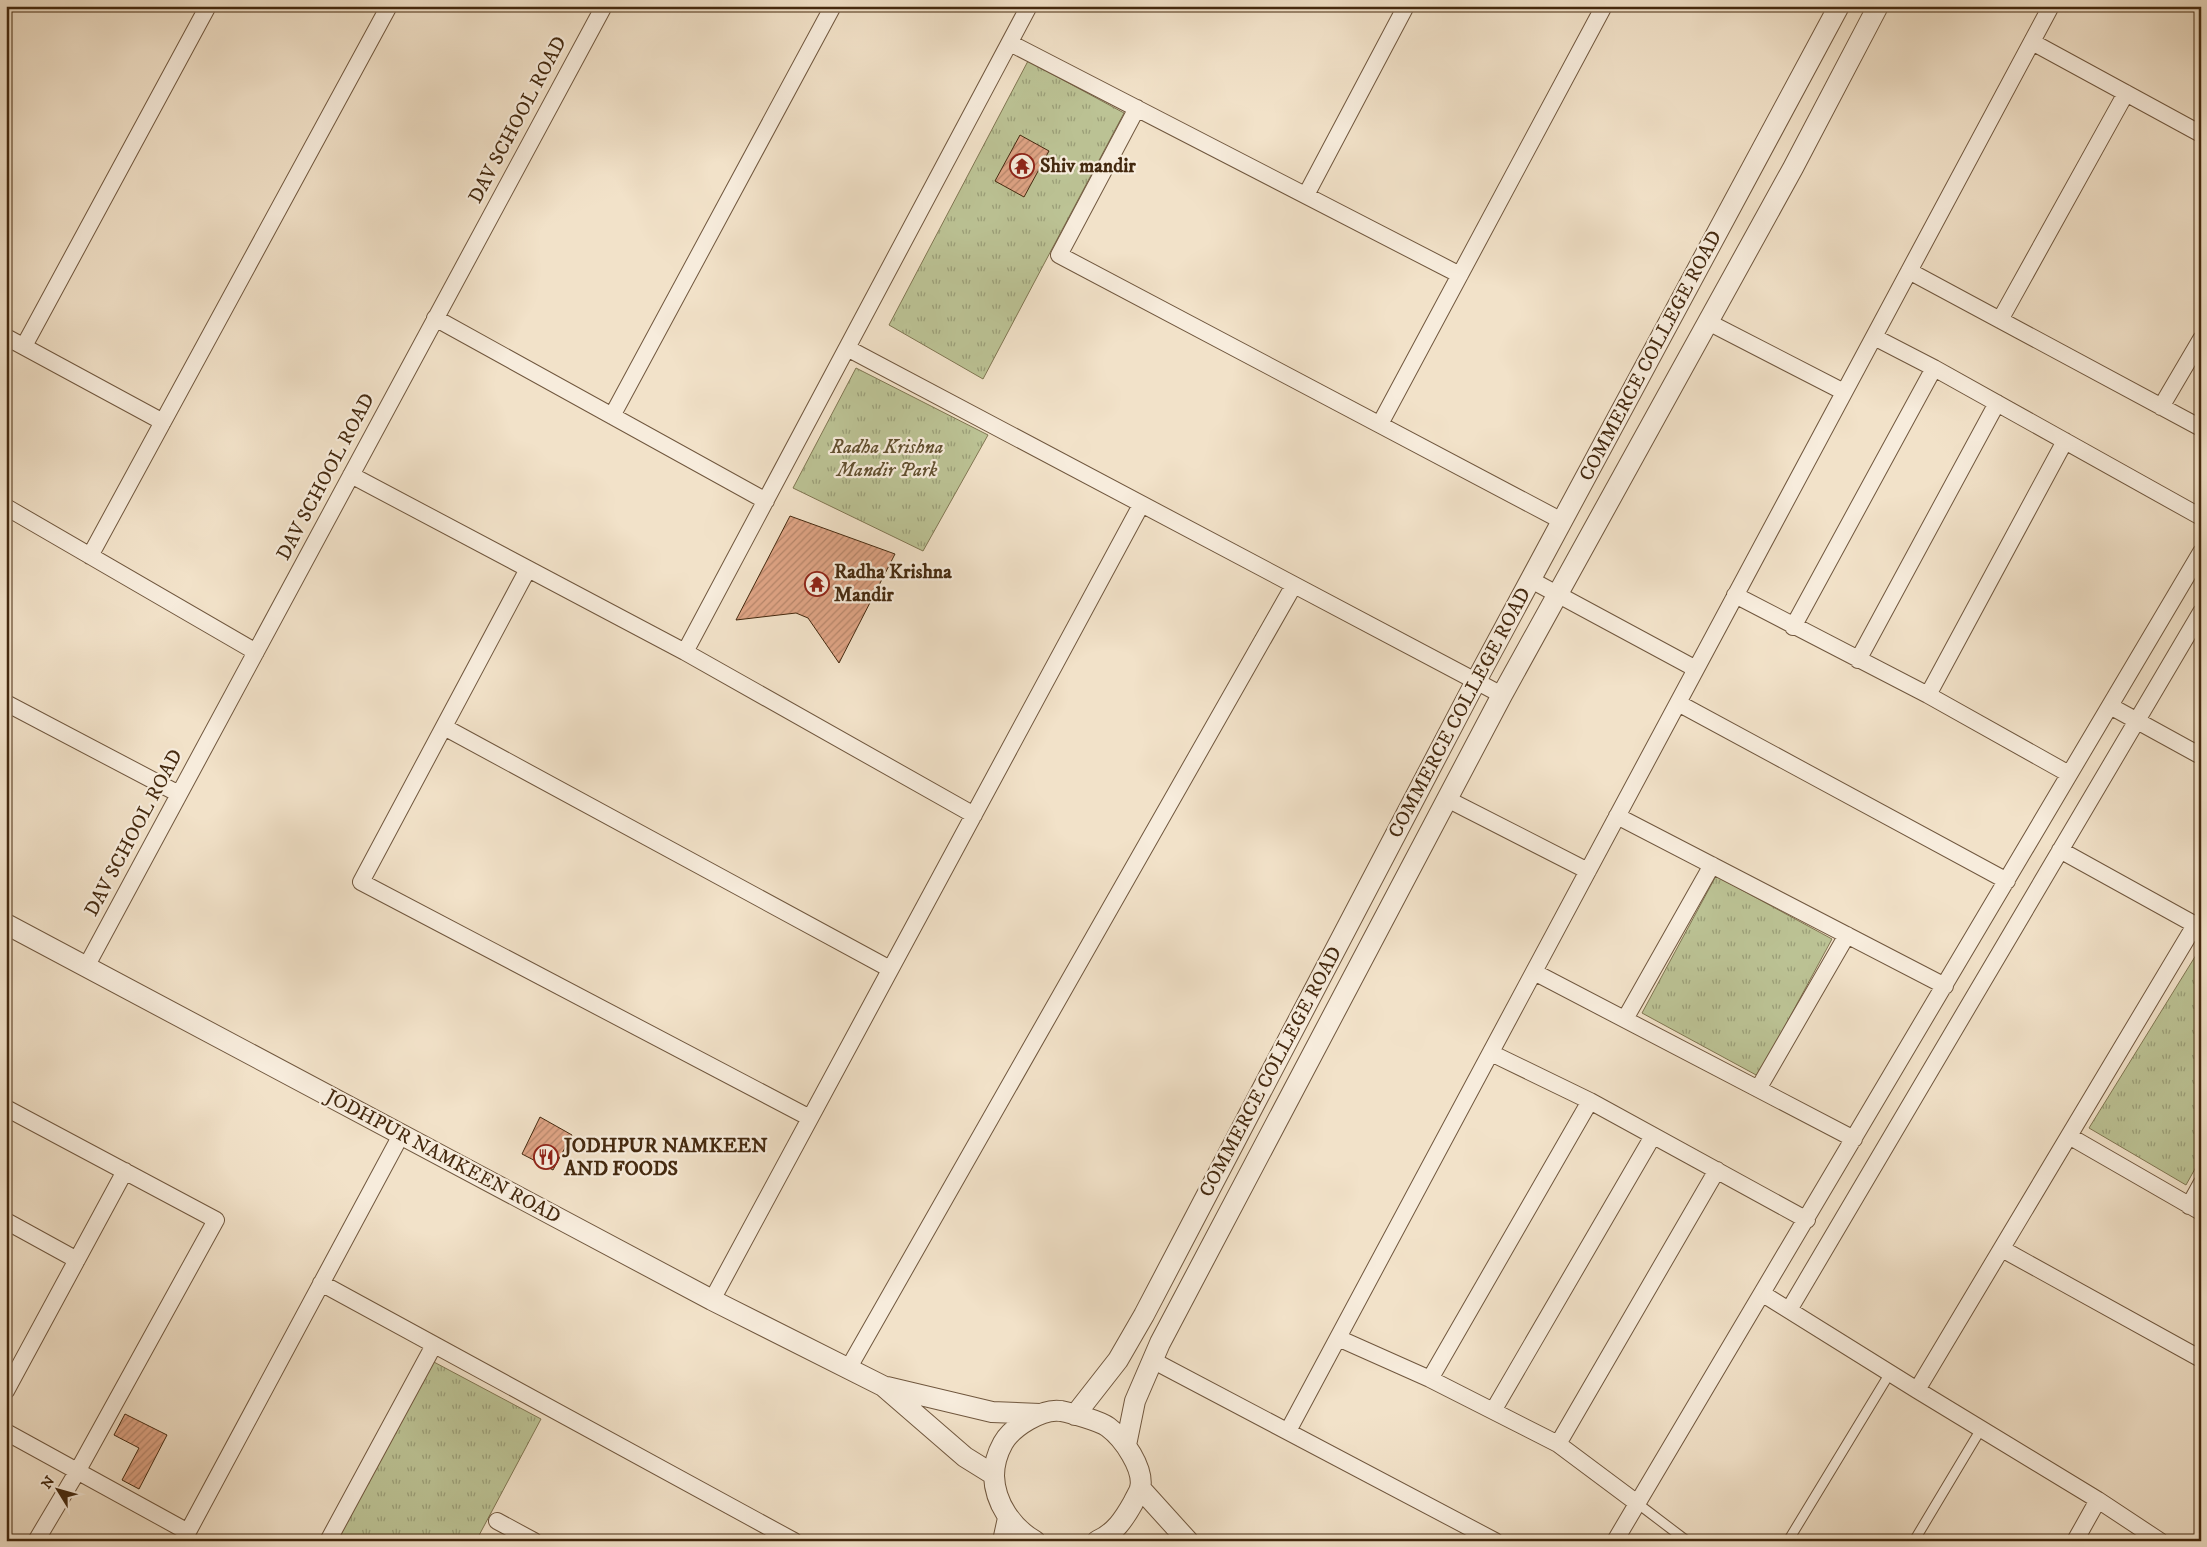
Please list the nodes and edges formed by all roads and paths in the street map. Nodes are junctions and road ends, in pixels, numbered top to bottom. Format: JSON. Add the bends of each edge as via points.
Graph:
{"nodes":[{"id":1,"x":208,"y":6,"type":"edge"},
{"id":2,"x":389,"y":6,"type":"edge"},
{"id":3,"x":604,"y":6,"type":"edge"},
{"id":4,"x":832,"y":6,"type":"edge"},
{"id":5,"x":1030,"y":6,"type":"edge"},
{"id":6,"x":1406,"y":6,"type":"edge"},
{"id":7,"x":1604,"y":6,"type":"edge"},
{"id":8,"x":1839,"y":6,"type":"edge"},
{"id":9,"x":1878,"y":6,"type":"edge"},
{"id":10,"x":2051,"y":6,"type":"edge"},
{"id":11,"x":1010,"y":42,"type":"junction"},
{"id":12,"x":2032,"y":42,"type":"junction"},
{"id":13,"x":2126,"y":93,"type":"junction"},
{"id":14,"x":1138,"y":108,"type":"junction"},
{"id":15,"x":2201,"y":134,"type":"edge"},
{"id":16,"x":1306,"y":195,"type":"junction"},
{"id":17,"x":1909,"y":271,"type":"junction"},
{"id":18,"x":1460,"y":275,"type":"junction"},
{"id":19,"x":435,"y":318,"type":"junction"},
{"id":20,"x":2000,"y":320,"type":"junction"},
{"id":21,"x":1708,"y":322,"type":"junction"},
{"id":22,"x":6,"y":337,"type":"edge"},
{"id":23,"x":1874,"y":337,"type":"junction"},
{"id":24,"x":2201,"y":339,"type":"edge"},
{"id":25,"x":24,"y":346,"type":"junction"},
{"id":26,"x":847,"y":348,"type":"junction"},
{"id":27,"x":1934,"y":368,"type":"junction"},
{"id":28,"x":1844,"y":392,"type":"junction"},
{"id":29,"x":1997,"y":403,"type":"junction"},
{"id":30,"x":2161,"y":407,"type":"junction"},
{"id":31,"x":612,"y":416,"type":"junction"},
{"id":32,"x":163,"y":422,"type":"junction"},
{"id":33,"x":1380,"y":424,"type":"junction"},
{"id":34,"x":2201,"y":428,"type":"edge"},
{"id":35,"x":2065,"y":440,"type":"junction"},
{"id":36,"x":351,"y":475,"type":"junction"},
{"id":37,"x":766,"y":501,"type":"junction"},
{"id":38,"x":1141,"y":505,"type":"junction"},
{"id":39,"x":6,"y":507,"type":"edge"},
{"id":40,"x":2201,"y":517,"type":"edge"},
{"id":41,"x":1562,"y":521,"type":"junction"},
{"id":42,"x":2201,"y":552,"type":"edge"},
{"id":43,"x":90,"y":556,"type":"junction"},
{"id":44,"x":528,"y":569,"type":"junction"},
{"id":45,"x":1531,"y":580,"type":"junction"},
{"id":46,"x":1294,"y":585,"type":"junction"},
{"id":47,"x":1558,"y":594,"type":"junction"},
{"id":48,"x":1735,"y":595,"type":"junction"},
{"id":49,"x":2201,"y":612,"type":"edge"},
{"id":50,"x":1793,"y":627,"type":"junction"},
{"id":51,"x":256,"y":652,"type":"junction"},
{"id":52,"x":685,"y":652,"type":"junction"},
{"id":53,"x":1858,"y":660,"type":"junction"},
{"id":54,"x":1696,"y":669,"type":"junction"},
{"id":55,"x":1476,"y":682,"type":"junction"},
{"id":56,"x":1502,"y":695,"type":"junction"},
{"id":57,"x":1928,"y":695,"type":"junction"},
{"id":58,"x":6,"y":703,"type":"edge"},
{"id":59,"x":1678,"y":703,"type":"junction"},
{"id":60,"x":2110,"y":706,"type":"junction"},
{"id":61,"x":2136,"y":721,"type":"junction"},
{"id":62,"x":444,"y":727,"type":"junction"},
{"id":63,"x":2201,"y":756,"type":"edge"},
{"id":64,"x":2070,"y":774,"type":"junction"},
{"id":65,"x":179,"y":794,"type":"junction"},
{"id":66,"x":1447,"y":799,"type":"junction"},
{"id":67,"x":974,"y":815,"type":"junction"},
{"id":68,"x":1617,"y":816,"type":"junction"},
{"id":69,"x":2060,"y":850,"type":"junction"},
{"id":70,"x":1712,"y":865,"type":"junction"},
{"id":71,"x":1588,"y":871,"type":"junction"},
{"id":72,"x":2007,"y":881,"type":"junction"},
{"id":73,"x":6,"y":924,"type":"edge"},
{"id":74,"x":2198,"y":927,"type":"edge"},
{"id":75,"x":1847,"y":935,"type":"junction"},
{"id":76,"x":86,"y":967,"type":"junction"},
{"id":77,"x":890,"y":969,"type":"junction"},
{"id":78,"x":1534,"y":972,"type":"junction"},
{"id":79,"x":1945,"y":986,"type":"junction"},
{"id":80,"x":1625,"y":1019,"type":"junction"},
{"id":81,"x":1491,"y":1053,"type":"junction"},
{"id":82,"x":1758,"y":1089,"type":"junction"},
{"id":83,"x":1590,"y":1101,"type":"junction"},
{"id":84,"x":6,"y":1108,"type":"edge"},
{"id":85,"x":810,"y":1118,"type":"junction"},
{"id":86,"x":401,"y":1135,"type":"junction"},
{"id":87,"x":1653,"y":1136,"type":"junction"},
{"id":88,"x":2069,"y":1136,"type":"junction"},
{"id":89,"x":1854,"y":1139,"type":"junction"},
{"id":90,"x":1717,"y":1170,"type":"junction"},
{"id":91,"x":125,"y":1172,"type":"junction"},
{"id":92,"x":2201,"y":1184,"type":"edge"},
{"id":93,"x":2195,"y":1209,"type":"edge"},
{"id":94,"x":1806,"y":1220,"type":"junction"},
{"id":95,"x":6,"y":1221,"type":"edge"},
{"id":96,"x":2002,"y":1249,"type":"junction"},
{"id":97,"x":77,"y":1260,"type":"junction"},
{"id":98,"x":321,"y":1283,"type":"junction"},
{"id":99,"x":1763,"y":1294,"type":"junction"},
{"id":100,"x":712,"y":1300,"type":"junction"},
{"id":101,"x":1789,"y":1310,"type":"junction"},
{"id":102,"x":1338,"y":1338,"type":"junction"},
{"id":103,"x":434,"y":1345,"type":"junction"},
{"id":104,"x":2201,"y":1359,"type":"edge"},
{"id":105,"x":1152,"y":1360,"type":"junction"},
{"id":106,"x":848,"y":1369,"type":"junction"},
{"id":107,"x":1890,"y":1373,"type":"junction"},
{"id":108,"x":1430,"y":1379,"type":"junction"},
{"id":109,"x":883,"y":1386,"type":"junction"},
{"id":110,"x":1916,"y":1390,"type":"junction"},
{"id":111,"x":6,"y":1391,"type":"edge"},
{"id":112,"x":1493,"y":1411,"type":"junction"},
{"id":113,"x":1040,"y":1414,"type":"junction"},
{"id":114,"x":1075,"y":1416,"type":"junction"},
{"id":115,"x":1981,"y":1429,"type":"junction"},
{"id":116,"x":6,"y":1432,"type":"edge"},
{"id":117,"x":1288,"y":1432,"type":"junction"},
{"id":118,"x":1558,"y":1444,"type":"junction"},
{"id":119,"x":1126,"y":1445,"type":"junction"},
{"id":120,"x":77,"y":1472,"type":"junction"},
{"id":121,"x":994,"y":1475,"type":"junction"},
{"id":122,"x":1140,"y":1488,"type":"junction"},
{"id":123,"x":2098,"y":1500,"type":"junction"},
{"id":124,"x":1637,"y":1503,"type":"junction"},
{"id":125,"x":1008,"y":1518,"type":"junction"},
{"id":126,"x":497,"y":1521,"type":"dead end"},
{"id":127,"x":185,"y":1536,"type":"edge"},
{"id":128,"x":1109,"y":1539,"type":"edge"},
{"id":129,"x":36,"y":1541,"type":"edge"},
{"id":130,"x":328,"y":1541,"type":"edge"},
{"id":131,"x":534,"y":1541,"type":"edge"},
{"id":132,"x":794,"y":1541,"type":"edge"},
{"id":133,"x":1003,"y":1541,"type":"edge"},
{"id":134,"x":1035,"y":1541,"type":"edge"},
{"id":135,"x":1188,"y":1541,"type":"edge"},
{"id":136,"x":1495,"y":1541,"type":"edge"},
{"id":137,"x":1615,"y":1541,"type":"edge"},
{"id":138,"x":1687,"y":1541,"type":"edge"},
{"id":139,"x":1788,"y":1541,"type":"edge"},
{"id":140,"x":1914,"y":1541,"type":"edge"},
{"id":141,"x":2075,"y":1541,"type":"edge"},
{"id":142,"x":2160,"y":1541,"type":"edge"}],
"edges":[{"from":1,"to":25,"type":"street"},
{"from":2,"to":32,"type":"street"},
{"from":3,"to":19,"type":"street","name":"DAV SCHOOL ROAD"},
{"from":4,"to":31,"type":"street"},
{"from":5,"to":11,"type":"street"},
{"from":6,"to":16,"type":"street"},
{"from":7,"to":18,"type":"street"},
{"from":8,"to":41,"type":"street","name":"COMMERCE COLLEGE ROAD"},
{"from":9,"to":21,"type":"street","via":[[1794,168]]},
{"from":10,"to":12,"type":"street"},
{"from":11,"to":14,"type":"street"},
{"from":11,"to":26,"type":"street"},
{"from":12,"to":13,"type":"street"},
{"from":12,"to":17,"type":"street"},
{"from":13,"to":15,"type":"street"},
{"from":13,"to":20,"type":"street"},
{"from":14,"to":16,"type":"street"},
{"from":14,"to":33,"type":"street","via":[[1059,255]]},
{"from":16,"to":18,"type":"street"},
{"from":17,"to":20,"type":"street"},
{"from":17,"to":23,"type":"street"},
{"from":18,"to":33,"type":"street"},
{"from":19,"to":31,"type":"street"},
{"from":19,"to":36,"type":"street","name":"DAV SCHOOL ROAD"},
{"from":20,"to":30,"type":"street"},
{"from":21,"to":28,"type":"street"},
{"from":21,"to":47,"type":"street"},
{"from":22,"to":25,"type":"street"},
{"from":23,"to":27,"type":"street"},
{"from":23,"to":28,"type":"street"},
{"from":24,"to":30,"type":"street"},
{"from":25,"to":32,"type":"street"},
{"from":26,"to":37,"type":"street"},
{"from":26,"to":38,"type":"street"},
{"from":27,"to":29,"type":"street"},
{"from":27,"to":50,"type":"street"},
{"from":28,"to":48,"type":"street"},
{"from":29,"to":35,"type":"street"},
{"from":29,"to":53,"type":"street"},
{"from":30,"to":34,"type":"street"},
{"from":31,"to":37,"type":"street"},
{"from":32,"to":43,"type":"street"},
{"from":33,"to":41,"type":"street"},
{"from":35,"to":40,"type":"street"},
{"from":35,"to":57,"type":"street"},
{"from":36,"to":44,"type":"street"},
{"from":36,"to":51,"type":"street","name":"DAV SCHOOL ROAD"},
{"from":37,"to":52,"type":"street"},
{"from":38,"to":46,"type":"street"},
{"from":38,"to":67,"type":"street"},
{"from":39,"to":43,"type":"street"},
{"from":41,"to":45,"type":"street","name":"COMMERCE COLLEGE ROAD"},
{"from":42,"to":60,"type":"street"},
{"from":43,"to":51,"type":"street"},
{"from":44,"to":52,"type":"street"},
{"from":44,"to":62,"type":"street"},
{"from":45,"to":47,"type":"street"},
{"from":45,"to":55,"type":"street","name":"COMMERCE COLLEGE ROAD"},
{"from":46,"to":55,"type":"street"},
{"from":46,"to":106,"type":"street"},
{"from":47,"to":54,"type":"street"},
{"from":47,"to":56,"type":"street"},
{"from":48,"to":50,"type":"street"},
{"from":48,"to":54,"type":"street"},
{"from":49,"to":61,"type":"street"},
{"from":50,"to":53,"type":"street"},
{"from":51,"to":65,"type":"street","name":"DAV SCHOOL ROAD"},
{"from":52,"to":67,"type":"street"},
{"from":53,"to":57,"type":"street"},
{"from":54,"to":59,"type":"street"},
{"from":55,"to":56,"type":"street"},
{"from":55,"to":114,"type":"street","name":"COMMERCE COLLEGE ROAD","via":[[1144,1315],[1118,1360]]},
{"from":56,"to":66,"type":"street"},
{"from":57,"to":64,"type":"street"},
{"from":58,"to":65,"type":"street"},
{"from":59,"to":68,"type":"street"},
{"from":59,"to":72,"type":"street"},
{"from":60,"to":61,"type":"street"},
{"from":60,"to":64,"type":"street"},
{"from":61,"to":63,"type":"street"},
{"from":61,"to":69,"type":"street"},
{"from":62,"to":77,"type":"street"},
{"from":62,"to":85,"type":"street","via":[[361,882]]},
{"from":64,"to":72,"type":"street"},
{"from":65,"to":76,"type":"street","name":"DAV SCHOOL ROAD"},
{"from":66,"to":71,"type":"street"},
{"from":66,"to":105,"type":"street"},
{"from":67,"to":77,"type":"street"},
{"from":68,"to":70,"type":"street"},
{"from":68,"to":71,"type":"street"},
{"from":69,"to":74,"type":"street"},
{"from":69,"to":101,"type":"street"},
{"from":70,"to":75,"type":"street"},
{"from":70,"to":80,"type":"street"},
{"from":71,"to":78,"type":"street"},
{"from":72,"to":79,"type":"street"},
{"from":73,"to":76,"type":"street","name":"JODHPUR NAMKEEN ROAD"},
{"from":74,"to":88,"type":"street"},
{"from":75,"to":79,"type":"street"},
{"from":75,"to":82,"type":"street"},
{"from":76,"to":86,"type":"street","name":"JODHPUR NAMKEEN ROAD"},
{"from":77,"to":85,"type":"street"},
{"from":78,"to":80,"type":"street"},
{"from":78,"to":81,"type":"street"},
{"from":79,"to":89,"type":"street"},
{"from":80,"to":82,"type":"street"},
{"from":81,"to":83,"type":"street"},
{"from":81,"to":102,"type":"street"},
{"from":82,"to":89,"type":"street"},
{"from":83,"to":87,"type":"street"},
{"from":83,"to":108,"type":"street"},
{"from":84,"to":91,"type":"street"},
{"from":85,"to":100,"type":"street"},
{"from":86,"to":98,"type":"street"},
{"from":86,"to":100,"type":"street","name":"JODHPUR NAMKEEN ROAD"},
{"from":87,"to":90,"type":"street"},
{"from":87,"to":112,"type":"street"},
{"from":88,"to":93,"type":"street"},
{"from":88,"to":96,"type":"street"},
{"from":89,"to":94,"type":"street"},
{"from":90,"to":94,"type":"street"},
{"from":90,"to":118,"type":"street"},
{"from":91,"to":97,"type":"street"},
{"from":91,"to":120,"type":"street","via":[[216,1220]]},
{"from":92,"to":93,"type":"street"},
{"from":94,"to":99,"type":"street"},
{"from":95,"to":97,"type":"street"},
{"from":96,"to":104,"type":"street"},
{"from":96,"to":110,"type":"street"},
{"from":97,"to":111,"type":"street"},
{"from":98,"to":103,"type":"street"},
{"from":98,"to":127,"type":"street"},
{"from":99,"to":101,"type":"street"},
{"from":99,"to":124,"type":"street"},
{"from":100,"to":106,"type":"street","name":"JODHPUR NAMKEEN ROAD"},
{"from":101,"to":107,"type":"street"},
{"from":102,"to":108,"type":"street"},
{"from":102,"to":117,"type":"street"},
{"from":103,"to":130,"type":"street"},
{"from":103,"to":132,"type":"street"},
{"from":105,"to":117,"type":"street"},
{"from":105,"to":119,"type":"street","via":[[1135,1401]]},
{"from":106,"to":109,"type":"street","name":"JODHPUR NAMKEEN ROAD"},
{"from":107,"to":110,"type":"street"},
{"from":107,"to":139,"type":"lane"},
{"from":108,"to":112,"type":"street"},
{"from":109,"to":113,"type":"street","via":[[992,1412]]},
{"from":109,"to":121,"type":"street","via":[[958,1451]]},
{"from":110,"to":115,"type":"street"},
{"from":112,"to":118,"type":"street"},
{"from":113,"to":114,"type":"street","via":[[1059,1411]]},
{"from":113,"to":121,"type":"street","via":[[1014,1430],[1004,1441]]},
{"from":114,"to":119,"type":"street","via":[[1107,1426]]},
{"from":115,"to":123,"type":"street"},
{"from":115,"to":140,"type":"lane"},
{"from":116,"to":120,"type":"street"},
{"from":117,"to":136,"type":"street"},
{"from":118,"to":124,"type":"street"},
{"from":119,"to":122,"type":"street","via":[[1138,1468]]},
{"from":120,"to":127,"type":"street"},
{"from":120,"to":129,"type":"street"},
{"from":121,"to":125,"type":"street","via":[[998,1496]]},
{"from":122,"to":128,"type":"street"},
{"from":122,"to":135,"type":"street"},
{"from":123,"to":141,"type":"street"},
{"from":123,"to":142,"type":"street"},
{"from":124,"to":137,"type":"street"},
{"from":124,"to":138,"type":"lane"},
{"from":125,"to":133,"type":"street"},
{"from":125,"to":134,"type":"street"},
{"from":126,"to":131,"type":"street"}]}
